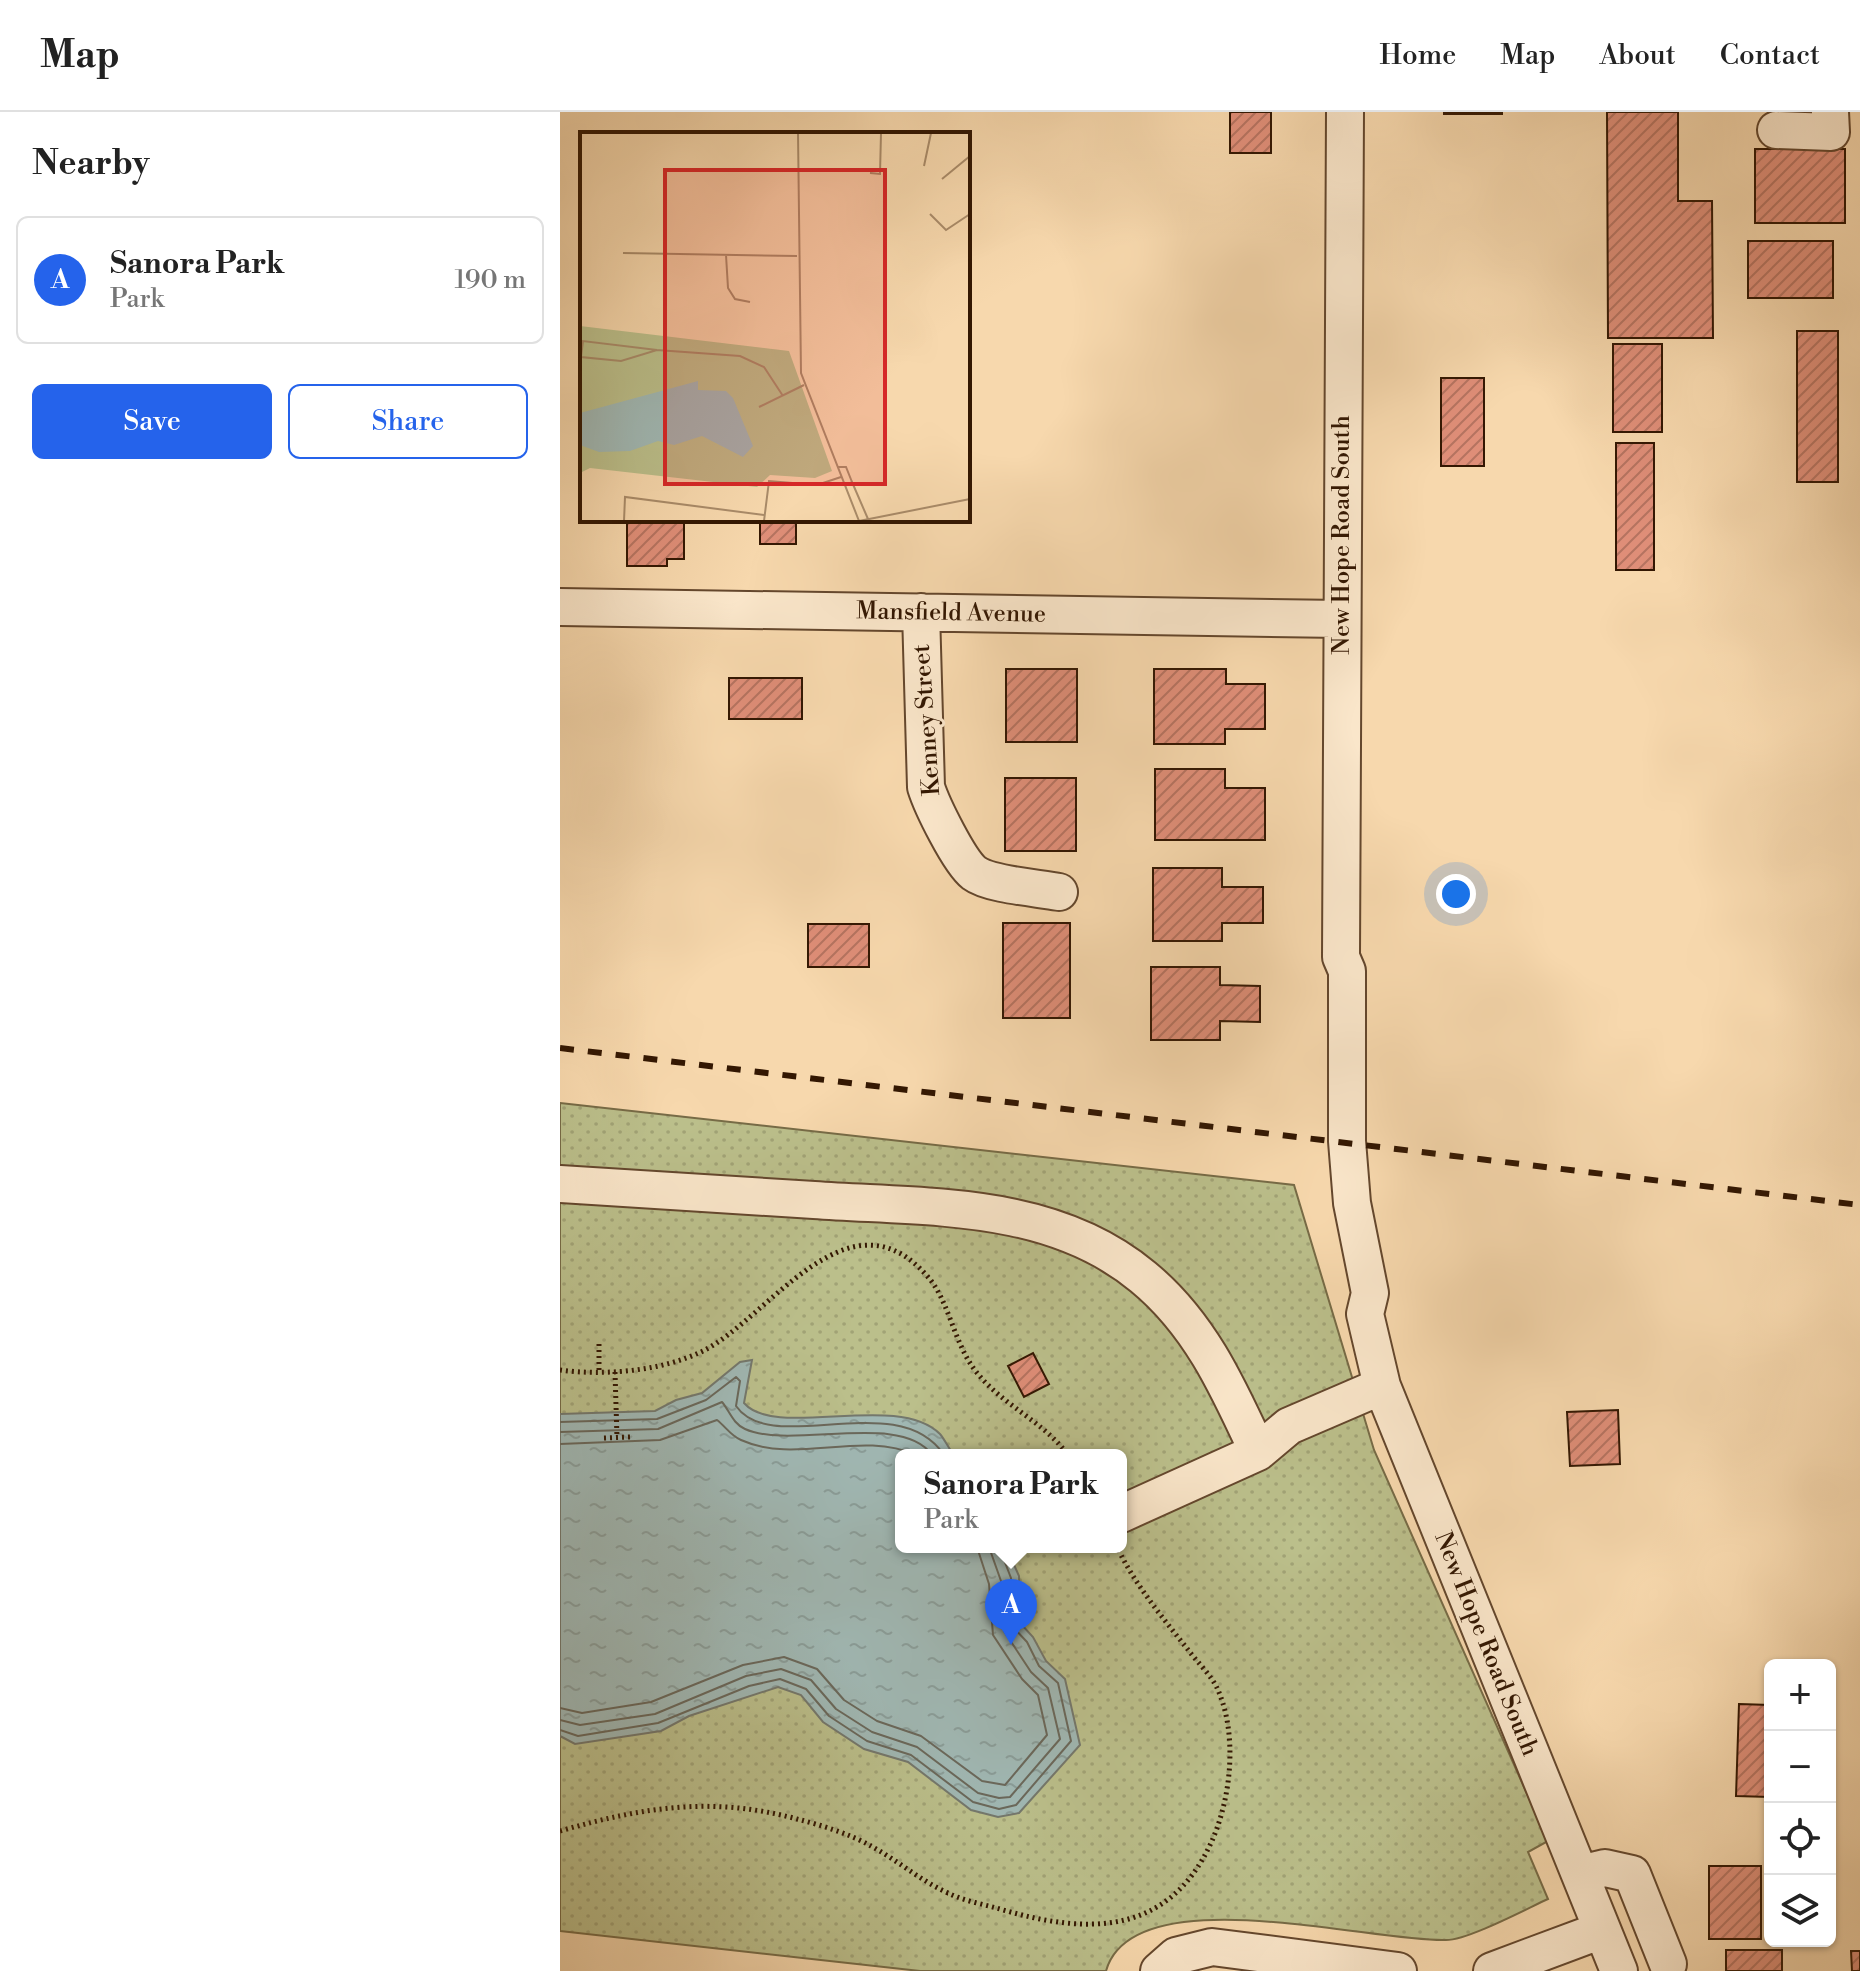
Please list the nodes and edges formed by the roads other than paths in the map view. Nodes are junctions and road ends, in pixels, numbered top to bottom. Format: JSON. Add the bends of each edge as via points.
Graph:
{"nodes":[{"id":1,"x":1345,"y":112,"type":"edge"},
{"id":2,"x":1830,"y":112,"type":"edge"},
{"id":3,"x":1776,"y":130,"type":"dead end"},
{"id":4,"x":560,"y":607,"type":"edge"},
{"id":5,"x":921,"y":612,"type":"junction"},
{"id":6,"x":1342,"y":619,"type":"junction"},
{"id":7,"x":1059,"y":892,"type":"dead end"},
{"id":8,"x":560,"y":1184,"type":"edge"},
{"id":9,"x":1382,"y":1386,"type":"junction"},
{"id":10,"x":1258,"y":1452,"type":"junction"},
{"id":11,"x":1127,"y":1511,"type":"edge"},
{"id":12,"x":1580,"y":1874,"type":"junction"},
{"id":13,"x":1602,"y":1930,"type":"junction"},
{"id":14,"x":1663,"y":1969,"type":"edge"},
{"id":15,"x":1159,"y":1971,"type":"edge"},
{"id":16,"x":1398,"y":1971,"type":"edge"},
{"id":17,"x":1492,"y":1971,"type":"edge"},
{"id":18,"x":1619,"y":1971,"type":"edge"}],
"edges":[{"from":1,"to":6,"type":"street","name":"New Hope Road South"},
{"from":2,"to":3,"type":"street","via":[[1831,132]]},
{"from":4,"to":5,"type":"street","name":"Mansfield Avenue"},
{"from":5,"to":6,"type":"street","name":"Mansfield Avenue"},
{"from":5,"to":7,"type":"street","name":"Kenney Street","via":[[926,787],[933,810],[975,873]]},
{"from":6,"to":9,"type":"street","name":"New Hope Road South","via":[[1341,957],[1348,984],[1347,1141],[1352,1203],[1370,1293],[1365,1314]]},
{"from":8,"to":10,"type":"street","via":[[1002,1214],[1081,1237],[1143,1276],[1172,1306],[1213,1356]]},
{"from":9,"to":10,"type":"street","via":[[1289,1426]]},
{"from":9,"to":12,"type":"street","name":"New Hope Road South"},
{"from":10,"to":11,"type":"street"},
{"from":12,"to":13,"type":"street","name":"New Hope Road South"},
{"from":12,"to":14,"type":"street","via":[[1605,1868],[1632,1874]]},
{"from":13,"to":17,"type":"street"},
{"from":13,"to":18,"type":"street","name":"New Hope Road South"},
{"from":15,"to":16,"type":"street","via":[[1176,1956],[1212,1947]]}]}
